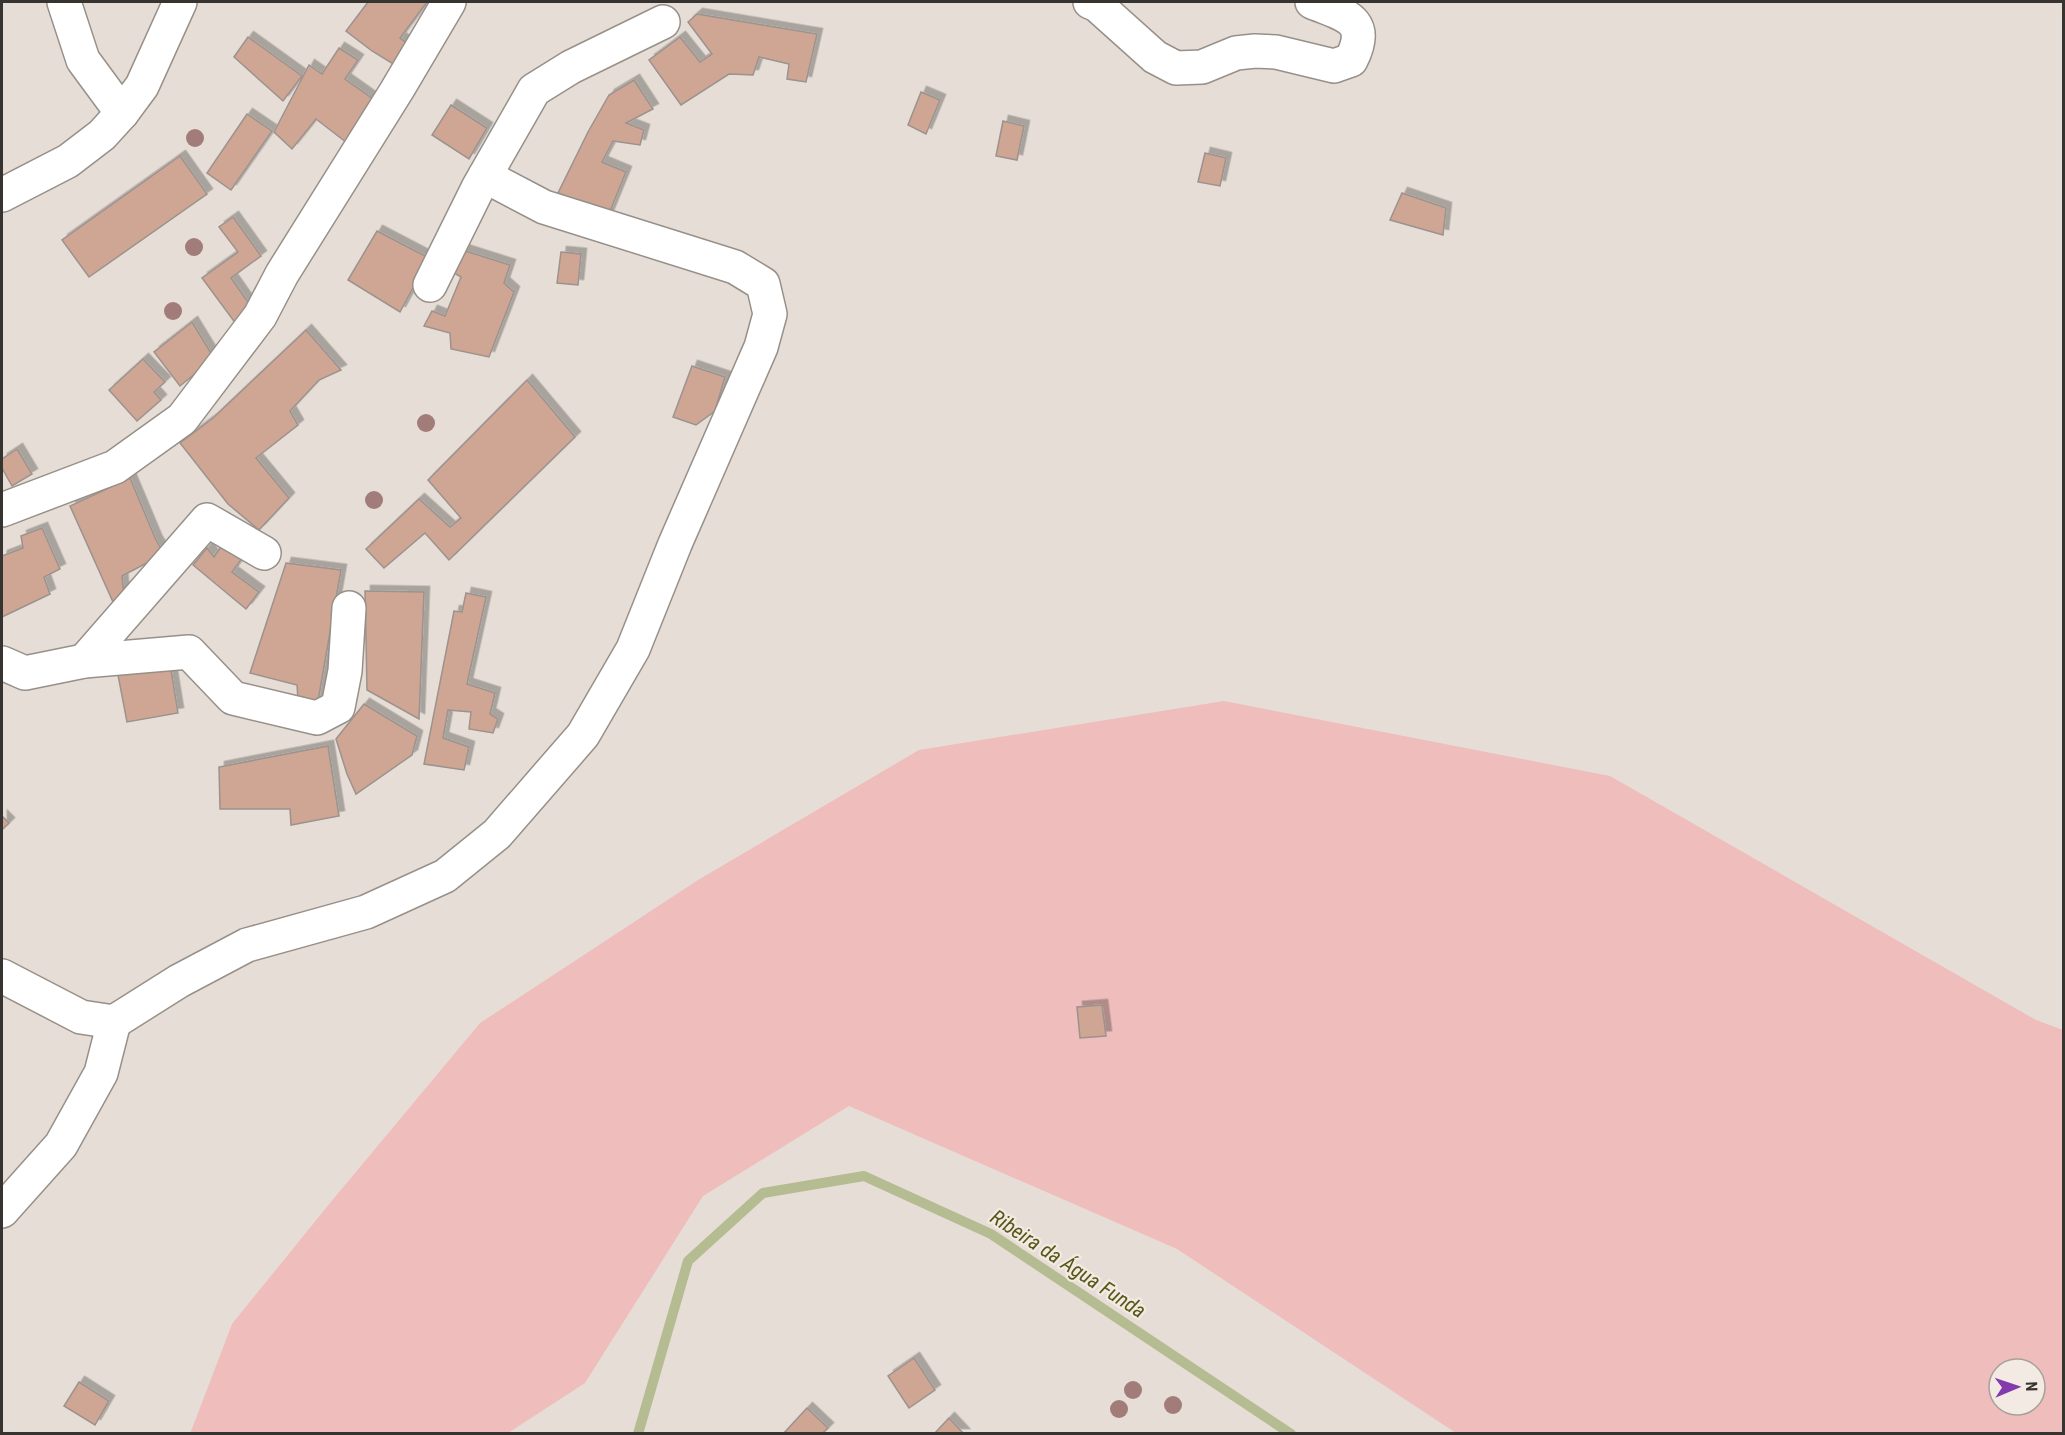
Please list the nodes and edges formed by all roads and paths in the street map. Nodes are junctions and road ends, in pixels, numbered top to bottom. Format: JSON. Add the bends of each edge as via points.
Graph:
{"nodes":[{"id":1,"x":64,"y":2,"type":"edge"},
{"id":2,"x":180,"y":2,"type":"edge"},
{"id":3,"x":449,"y":2,"type":"edge"},
{"id":4,"x":1090,"y":2,"type":"edge"},
{"id":5,"x":1312,"y":2,"type":"edge"},
{"id":6,"x":663,"y":22,"type":"dead end"},
{"id":7,"x":122,"y":113,"type":"junction"},
{"id":8,"x":485,"y":176,"type":"junction"},
{"id":9,"x":2,"y":195,"type":"edge"},
{"id":10,"x":430,"y":285,"type":"dead end"},
{"id":11,"x":2,"y":510,"type":"edge"},
{"id":12,"x":264,"y":554,"type":"dead end"},
{"id":13,"x":348,"y":608,"type":"dead end"},
{"id":14,"x":84,"y":661,"type":"junction"},
{"id":15,"x":2,"y":663,"type":"edge"},
{"id":16,"x":2,"y":976,"type":"edge"},
{"id":17,"x":114,"y":1022,"type":"junction"},
{"id":18,"x":2,"y":1211,"type":"edge"}],
"edges":[{"from":1,"to":7,"type":"street","via":[[83,60]]},
{"from":2,"to":7,"type":"street","via":[[142,86]]},
{"from":3,"to":11,"type":"street","via":[[260,315],[182,419],[115,467]]},
{"from":4,"to":5,"type":"street","via":[[1155,57],[1176,68],[1202,67],[1236,53],[1255,51],[1334,66],[1351,60],[1358,46],[1358,30],[1351,18]]},
{"from":6,"to":8,"type":"street","via":[[571,67],[534,90]]},
{"from":7,"to":9,"type":"street","via":[[102,135],[68,161]]},
{"from":8,"to":10,"type":"street"},
{"from":8,"to":17,"type":"street","via":[[544,207],[735,267],[763,284],[770,314],[761,347],[633,649],[582,735],[497,834],[445,876],[366,912],[247,945]]},
{"from":12,"to":14,"type":"street","via":[[207,520]]},
{"from":13,"to":14,"type":"street","via":[[345,671],[338,707],[316,718],[234,698],[189,652]]},
{"from":14,"to":15,"type":"street","via":[[25,673]]},
{"from":16,"to":17,"type":"street","via":[[81,1017]]},
{"from":17,"to":18,"type":"street","via":[[100,1073],[61,1145]]}]}
